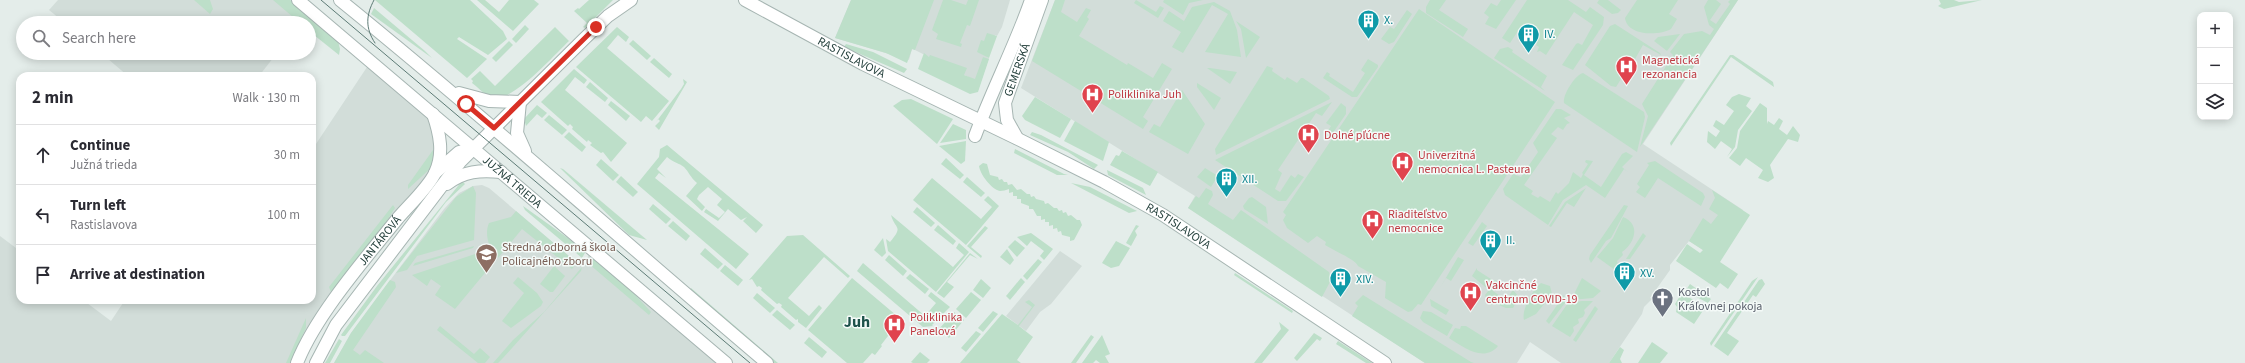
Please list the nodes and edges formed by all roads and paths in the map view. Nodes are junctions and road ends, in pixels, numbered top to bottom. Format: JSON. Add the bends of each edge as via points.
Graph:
{"nodes":[{"id":1,"x":298,"y":0,"type":"edge"},
{"id":2,"x":340,"y":0,"type":"edge"},
{"id":3,"x":620,"y":0,"type":"edge"},
{"id":4,"x":631,"y":0,"type":"edge"},
{"id":5,"x":745,"y":0,"type":"edge"},
{"id":6,"x":1031,"y":0,"type":"edge"},
{"id":7,"x":1042,"y":0,"type":"edge"},
{"id":8,"x":608,"y":16,"type":"junction"},
{"id":9,"x":446,"y":87,"type":"junction"},
{"id":10,"x":992,"y":93,"type":"junction"},
{"id":11,"x":1007,"y":98,"type":"junction"},
{"id":12,"x":520,"y":102,"type":"junction"},
{"id":13,"x":959,"y":110,"type":"junction"},
{"id":14,"x":434,"y":114,"type":"junction"},
{"id":15,"x":986,"y":116,"type":"junction"},
{"id":16,"x":494,"y":128,"type":"junction"},
{"id":17,"x":1018,"y":139,"type":"junction"},
{"id":18,"x":474,"y":148,"type":"junction"},
{"id":19,"x":527,"y":155,"type":"junction"},
{"id":20,"x":501,"y":172,"type":"junction"},
{"id":21,"x":434,"y":174,"type":"junction"},
{"id":22,"x":435,"y":194,"type":"junction"},
{"id":23,"x":297,"y":363,"type":"edge"},
{"id":24,"x":316,"y":363,"type":"edge"},
{"id":25,"x":726,"y":363,"type":"edge"},
{"id":26,"x":767,"y":363,"type":"edge"},
{"id":27,"x":1385,"y":363,"type":"edge"}],
"edges":[{"from":1,"to":14,"type":"street","name":"JUŽNÁ TRIEDA"},
{"from":2,"to":9,"type":"street"},
{"from":3,"to":8,"type":"street"},
{"from":4,"to":8,"type":"street"},
{"from":5,"to":13,"type":"street","name":"RASTISLAVOVA","via":[[863,64]]},
{"from":6,"to":10,"type":"street","name":"GEMERSKÁ","via":[[1017,39]]},
{"from":7,"to":11,"type":"street","name":"GEMERSKÁ"},
{"from":8,"to":12,"type":"street"},
{"from":9,"to":12,"type":"street","via":[[475,99]]},
{"from":9,"to":16,"type":"street"},
{"from":10,"to":13,"type":"street","name":"GEMERSKÁ","via":[[978,106]]},
{"from":10,"to":15,"type":"street","name":"GEMERSKÁ"},
{"from":11,"to":15,"type":"street","name":"RASTISLAVOVA"},
{"from":11,"to":17,"type":"street","name":"GEMERSKÁ","via":[[1006,115]]},
{"from":12,"to":16,"type":"street"},
{"from":12,"to":19,"type":"street","via":[[517,133]]},
{"from":13,"to":15,"type":"street","name":"RASTISLAVOVA"},
{"from":13,"to":15,"type":"street","name":"RASTISLAVOVA","via":[[974,125],[975,136]]},
{"from":14,"to":18,"type":"street","name":"JUŽNÁ TRIEDA"},
{"from":14,"to":21,"type":"street","name":"JANTÁROVÁ","via":[[441,143],[441,153]]},
{"from":15,"to":17,"type":"street","name":"RASTISLAVOVA"},
{"from":16,"to":18,"type":"street","name":"JANTÁROVÁ"},
{"from":16,"to":19,"type":"street"},
{"from":17,"to":27,"type":"street","name":"RASTISLAVOVA","via":[[1104,182],[1178,224]]},
{"from":18,"to":20,"type":"street","name":"JUŽNÁ TRIEDA"},
{"from":18,"to":21,"type":"street","via":[[459,152]]},
{"from":18,"to":22,"type":"street","name":"JANTÁROVÁ"},
{"from":19,"to":26,"type":"street","via":[[640,256]]},
{"from":20,"to":22,"type":"street","name":"JANTÁROVÁ","via":[[468,172],[449,182]]},
{"from":20,"to":25,"type":"street","name":"JUŽNÁ TRIEDA"},
{"from":21,"to":23,"type":"street","name":"JANTÁROVÁ","via":[[324,315]]},
{"from":22,"to":24,"type":"street","name":"JANTÁROVÁ","via":[[336,325]]}]}
